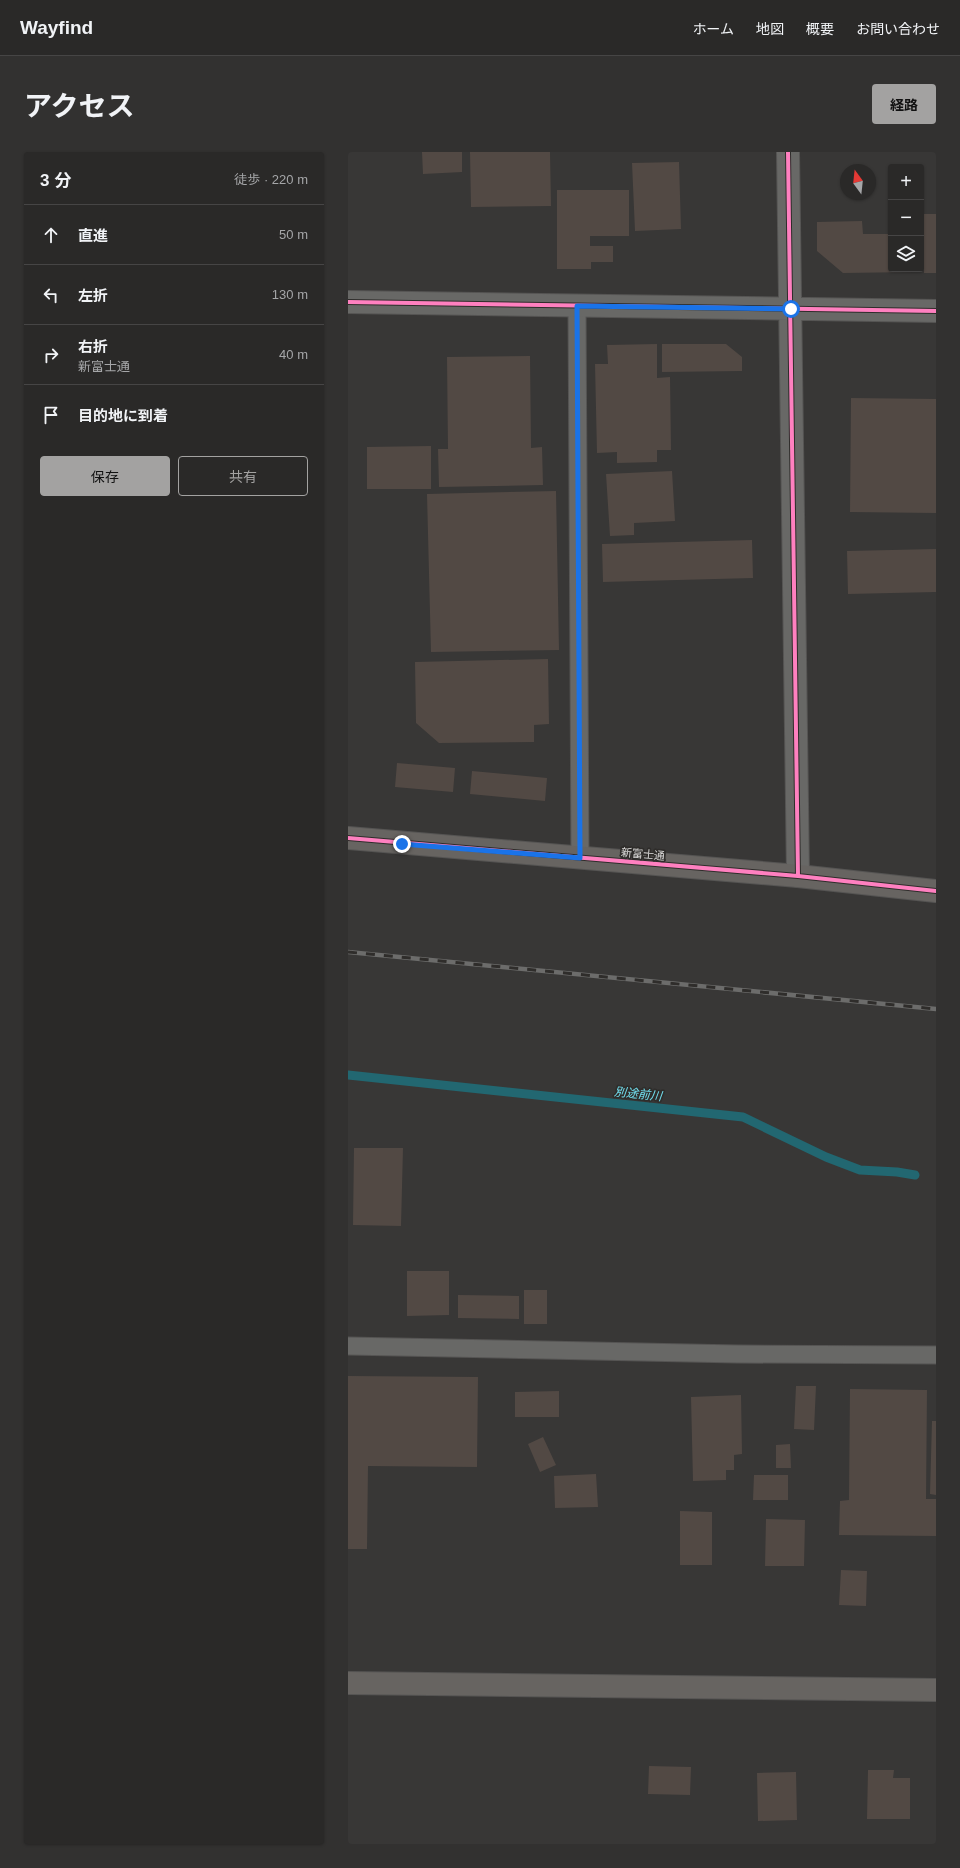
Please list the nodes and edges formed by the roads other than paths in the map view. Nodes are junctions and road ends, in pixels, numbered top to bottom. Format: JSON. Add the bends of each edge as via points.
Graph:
{"nodes":[{"id":1,"x":788,"y":152,"type":"edge"},
{"id":2,"x":348,"y":302,"type":"edge"},
{"id":3,"x":577,"y":306,"type":"junction"},
{"id":4,"x":791,"y":309,"type":"junction"},
{"id":5,"x":936,"y":311,"type":"edge"},
{"id":6,"x":348,"y":838,"type":"edge"},
{"id":7,"x":580,"y":858,"type":"junction"},
{"id":8,"x":798,"y":876,"type":"junction"},
{"id":9,"x":936,"y":891,"type":"edge"},
{"id":10,"x":348,"y":1346,"type":"edge"},
{"id":11,"x":936,"y":1355,"type":"edge"},
{"id":12,"x":348,"y":1683,"type":"edge"},
{"id":13,"x":936,"y":1690,"type":"edge"}],
"edges":[{"from":1,"to":4,"type":"street"},
{"from":2,"to":3,"type":"street"},
{"from":3,"to":4,"type":"street"},
{"from":3,"to":7,"type":"lane"},
{"from":4,"to":5,"type":"street"},
{"from":4,"to":8,"type":"street"},
{"from":6,"to":7,"type":"street","name":"新富士通"},
{"from":7,"to":8,"type":"street","name":"新富士通"},
{"from":8,"to":9,"type":"street","name":"新富士通"},
{"from":10,"to":11,"type":"lane","via":[[737,1354]]},
{"from":12,"to":13,"type":"street"}]}
